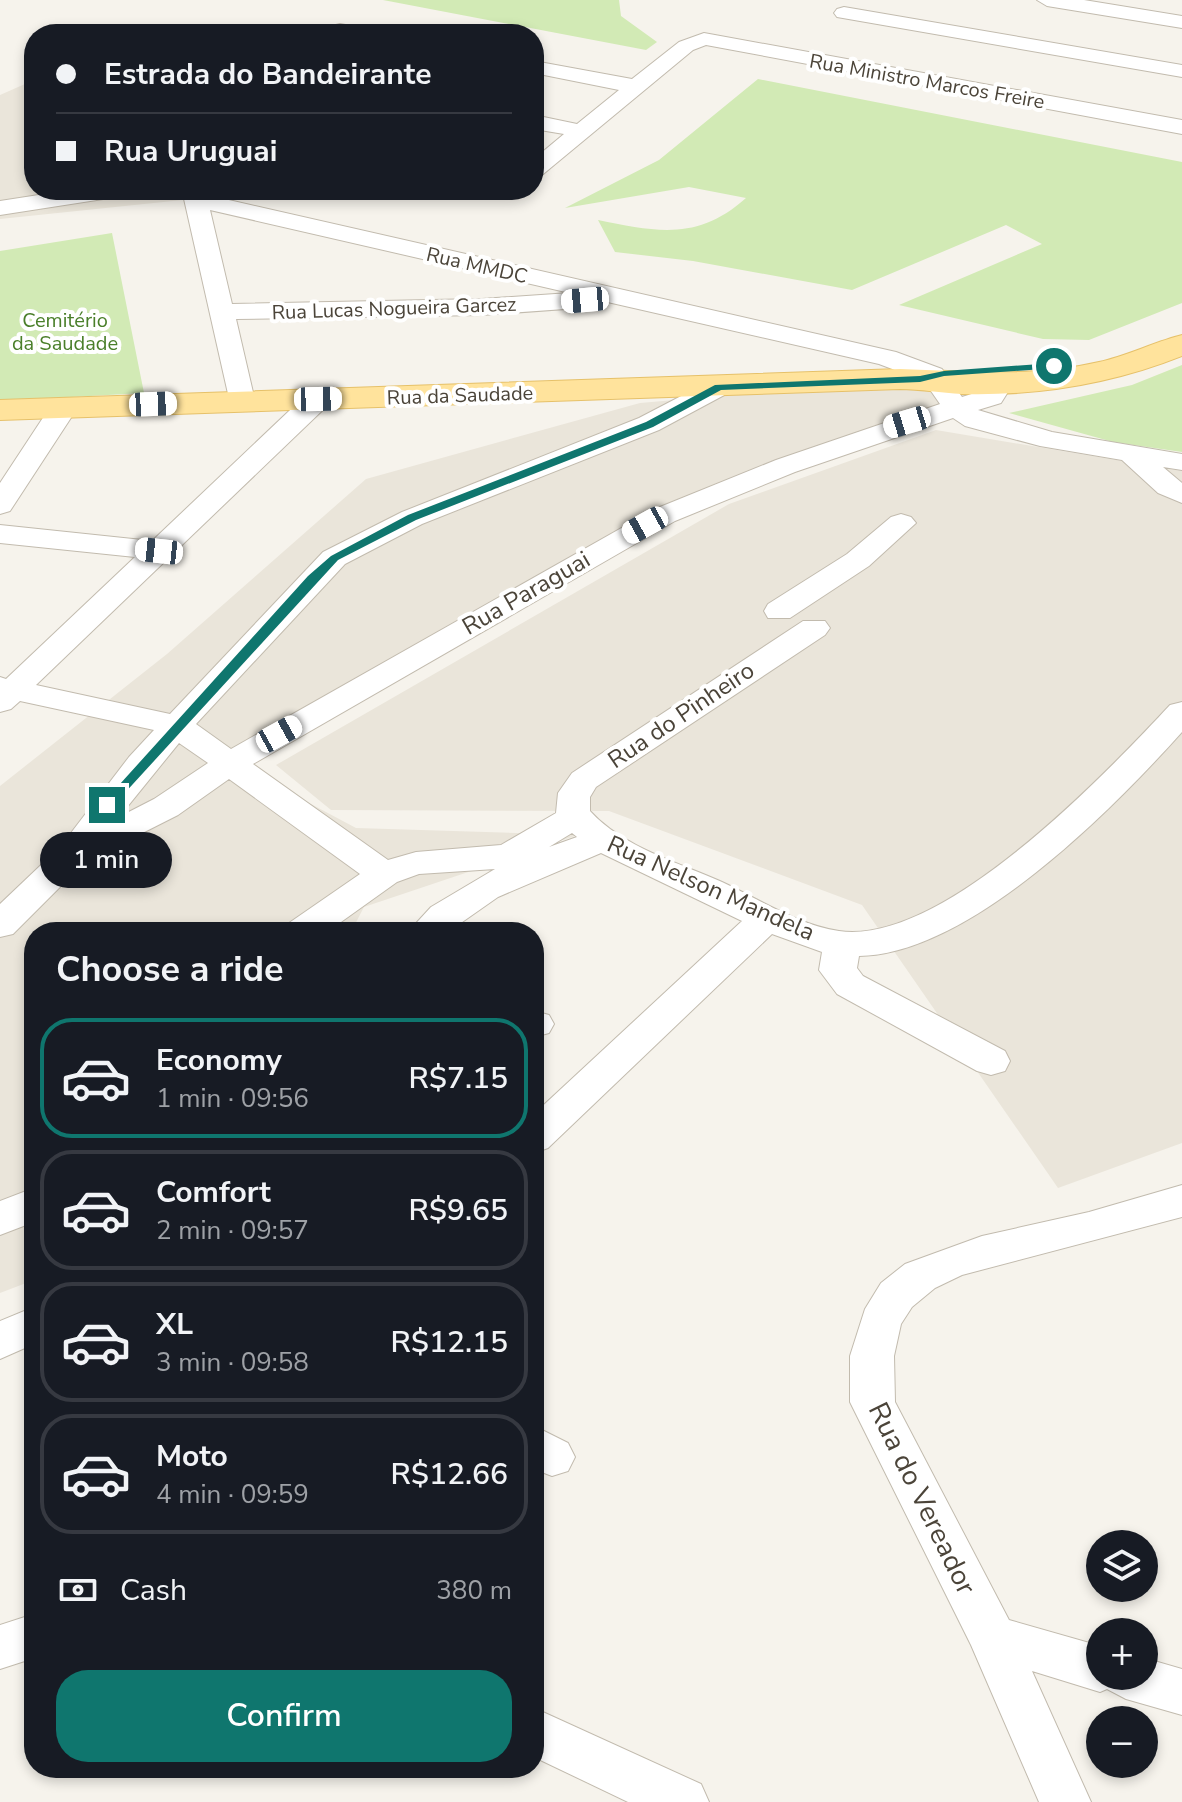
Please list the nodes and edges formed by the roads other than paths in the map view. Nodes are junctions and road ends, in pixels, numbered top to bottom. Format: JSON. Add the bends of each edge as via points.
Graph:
{"nodes":[{"id":1,"x":1047,"y":0,"type":"edge"},
{"id":2,"x":844,"y":13,"type":"dead end"},
{"id":3,"x":1182,"y":22,"type":"edge"},
{"id":4,"x":544,"y":69,"type":"edge"},
{"id":5,"x":1182,"y":71,"type":"edge"},
{"id":6,"x":638,"y":87,"type":"junction"},
{"id":7,"x":544,"y":124,"type":"edge"},
{"id":8,"x":1182,"y":127,"type":"edge"},
{"id":9,"x":582,"y":131,"type":"junction"},
{"id":10,"x":544,"y":162,"type":"edge"},
{"id":11,"x":52,"y":200,"type":"edge"},
{"id":12,"x":196,"y":200,"type":"edge"},
{"id":13,"x":215,"y":200,"type":"edge"},
{"id":14,"x":0,"y":208,"type":"edge"},
{"id":15,"x":612,"y":297,"type":"junction"},
{"id":16,"x":222,"y":312,"type":"junction"},
{"id":17,"x":1182,"y":331,"type":"edge"},
{"id":18,"x":1182,"y":345,"type":"edge"},
{"id":19,"x":937,"y":386,"type":"junction"},
{"id":20,"x":719,"y":387,"type":"junction"},
{"id":21,"x":318,"y":399,"type":"junction"},
{"id":22,"x":241,"y":401,"type":"junction"},
{"id":23,"x":64,"y":407,"type":"junction"},
{"id":24,"x":0,"y":410,"type":"edge"},
{"id":25,"x":1131,"y":454,"type":"junction"},
{"id":26,"x":1182,"y":462,"type":"edge"},
{"id":27,"x":1182,"y":494,"type":"edge"},
{"id":28,"x":0,"y":505,"type":"edge"},
{"id":29,"x":901,"y":523,"type":"dead end"},
{"id":30,"x":0,"y":534,"type":"edge"},
{"id":31,"x":159,"y":551,"type":"junction"},
{"id":32,"x":779,"y":611,"type":"dead end"},
{"id":33,"x":814,"y":628,"type":"dead end"},
{"id":34,"x":4,"y":693,"type":"edge"},
{"id":35,"x":1182,"y":712,"type":"edge"},
{"id":36,"x":176,"y":725,"type":"junction"},
{"id":37,"x":232,"y":762,"type":"junction"},
{"id":38,"x":587,"y":829,"type":"junction"},
{"id":39,"x":73,"y":854,"type":"junction"},
{"id":40,"x":384,"y":874,"type":"junction"},
{"id":41,"x":768,"y":917,"type":"junction"},
{"id":42,"x":316,"y":922,"type":"edge"},
{"id":43,"x":435,"y":922,"type":"edge"},
{"id":44,"x":0,"y":925,"type":"edge"},
{"id":45,"x":842,"y":944,"type":"junction"},
{"id":46,"x":991,"y":1061,"type":"dead end"},
{"id":47,"x":544,"y":1129,"type":"edge"},
{"id":48,"x":1182,"y":1201,"type":"edge"},
{"id":49,"x":24,"y":1208,"type":"edge"},
{"id":50,"x":0,"y":1219,"type":"edge"},
{"id":51,"x":24,"y":1329,"type":"edge"},
{"id":52,"x":0,"y":1341,"type":"edge"},
{"id":53,"x":992,"y":1637,"type":"junction"},
{"id":54,"x":24,"y":1639,"type":"edge"},
{"id":55,"x":0,"y":1647,"type":"edge"},
{"id":56,"x":1086,"y":1665,"type":"edge"},
{"id":57,"x":1158,"y":1685,"type":"edge"},
{"id":58,"x":1182,"y":1692,"type":"edge"},
{"id":59,"x":544,"y":1737,"type":"edge"},
{"id":60,"x":683,"y":1802,"type":"edge"},
{"id":61,"x":1065,"y":1802,"type":"edge"}],
"edges":[{"from":1,"to":3,"type":"street"},
{"from":2,"to":5,"type":"street"},
{"from":4,"to":6,"type":"street"},
{"from":6,"to":8,"type":"street","name":"Rua Ministro Marcos Freire","via":[[676,54],[704,39]]},
{"from":6,"to":9,"type":"street","name":"Rua Ministro Marcos Freire"},
{"from":7,"to":9,"type":"street"},
{"from":9,"to":10,"type":"street","name":"Rua Ministro Marcos Freire"},
{"from":11,"to":14,"type":"street"},
{"from":12,"to":16,"type":"street"},
{"from":13,"to":15,"type":"street","name":"Rua MMDC"},
{"from":15,"to":16,"type":"street","name":"Rua Lucas Nogueira Garcez","via":[[482,307]]},
{"from":15,"to":19,"type":"street","name":"Rua MMDC","via":[[887,358]]},
{"from":16,"to":22,"type":"street"},
{"from":17,"to":19,"type":"main road","via":[[1103,359]]},
{"from":18,"to":19,"type":"main road","via":[[1116,370],[1043,383]]},
{"from":19,"to":20,"type":"main road","name":"Rua da Saudade"},
{"from":19,"to":25,"type":"street","name":"Rua MMDC","via":[[975,420]]},
{"from":19,"to":37,"type":"street","name":"Rua Paraguai","via":[[800,458],[665,515]]},
{"from":20,"to":21,"type":"main road","name":"Rua da Saudade"},
{"from":20,"to":36,"type":"street","via":[[649,424],[412,518],[334,558]]},
{"from":21,"to":22,"type":"main road","name":"Rua da Saudade"},
{"from":21,"to":31,"type":"street"},
{"from":22,"to":23,"type":"main road","name":"Rua da Saudade"},
{"from":23,"to":24,"type":"main road","name":"Rua da Saudade"},
{"from":23,"to":28,"type":"street"},
{"from":25,"to":26,"type":"street","name":"Rua MMDC"},
{"from":25,"to":27,"type":"street"},
{"from":29,"to":32,"type":"street","via":[[858,560]]},
{"from":30,"to":31,"type":"street"},
{"from":31,"to":34,"type":"street"},
{"from":33,"to":38,"type":"street","name":"Rua do Pinheiro","via":[[584,780],[571,805]]},
{"from":34,"to":36,"type":"street"},
{"from":35,"to":45,"type":"street","via":[[1095,804],[949,913],[879,944]]},
{"from":36,"to":37,"type":"street"},
{"from":36,"to":39,"type":"street","via":[[107,805]]},
{"from":37,"to":39,"type":"street","name":"Rua Paraguai","via":[[166,807]]},
{"from":37,"to":40,"type":"street"},
{"from":38,"to":40,"type":"street","via":[[511,855],[416,863]]},
{"from":38,"to":41,"type":"street","name":"Rua Nelson Mandela"},
{"from":38,"to":43,"type":"street","via":[[479,890]]},
{"from":39,"to":44,"type":"street"},
{"from":40,"to":42,"type":"street"},
{"from":41,"to":45,"type":"street","name":"Rua Nelson Mandela"},
{"from":41,"to":47,"type":"street"},
{"from":45,"to":46,"type":"street","name":"Rua Nelson Mandela","via":[[838,970],[850,985]]},
{"from":48,"to":53,"type":"street","name":"Rua do Vereador","via":[[939,1263],[896,1295],[876,1325],[869,1366],[873,1402]]},
{"from":49,"to":50,"type":"street"},
{"from":51,"to":52,"type":"street"},
{"from":53,"to":56,"type":"street"},
{"from":53,"to":61,"type":"street","name":"Rua do Vereador"},
{"from":54,"to":55,"type":"street"},
{"from":57,"to":58,"type":"street"},
{"from":59,"to":60,"type":"street"}]}
